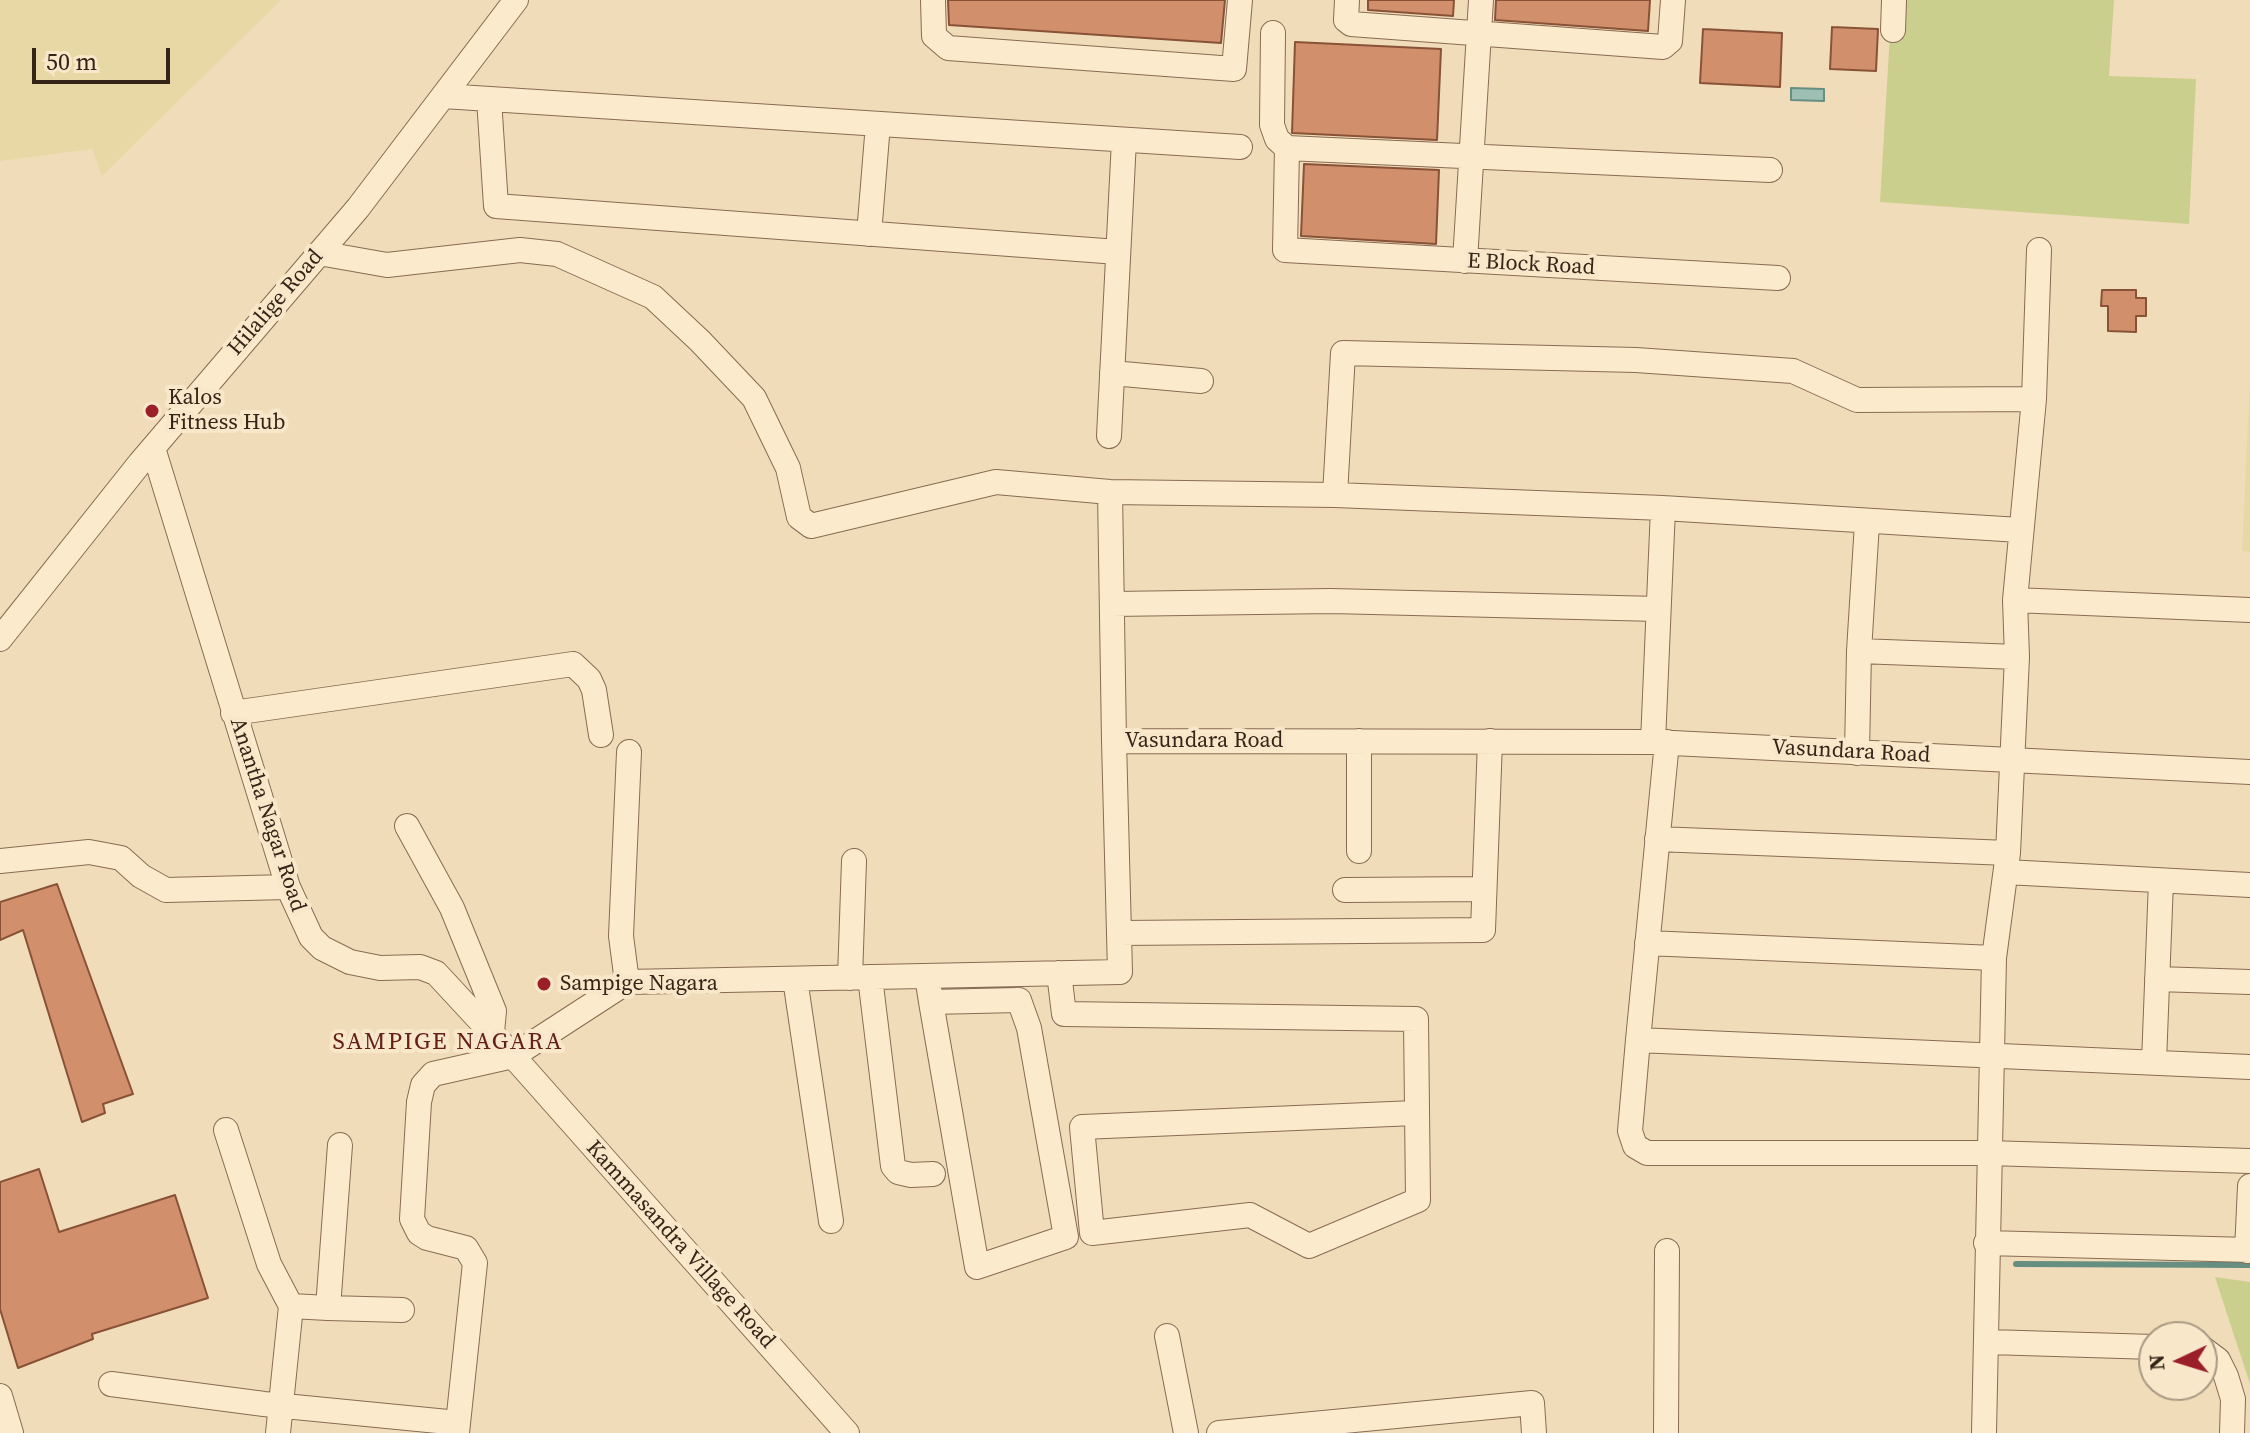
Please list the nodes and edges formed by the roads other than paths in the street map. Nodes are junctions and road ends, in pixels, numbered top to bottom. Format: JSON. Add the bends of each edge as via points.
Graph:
{"nodes":[{"id":1,"x":516,"y":0,"type":"edge"},
{"id":2,"x":933,"y":0,"type":"edge"},
{"id":3,"x":1240,"y":0,"type":"edge"},
{"id":4,"x":1347,"y":0,"type":"edge"},
{"id":5,"x":1481,"y":0,"type":"edge"},
{"id":6,"x":1673,"y":0,"type":"edge"},
{"id":7,"x":1894,"y":0,"type":"edge"},
{"id":8,"x":1893,"y":30,"type":"dead end"},
{"id":9,"x":1273,"y":33,"type":"dead end"},
{"id":10,"x":1478,"y":34,"type":"junction"},
{"id":11,"x":1234,"y":69,"type":"junction"},
{"id":12,"x":1272,"y":72,"type":"junction"},
{"id":13,"x":443,"y":96,"type":"junction"},
{"id":14,"x":489,"y":99,"type":"junction"},
{"id":15,"x":878,"y":124,"type":"junction"},
{"id":16,"x":1124,"y":140,"type":"junction"},
{"id":17,"x":1240,"y":147,"type":"dead end"},
{"id":18,"x":1287,"y":148,"type":"junction"},
{"id":19,"x":1470,"y":157,"type":"junction"},
{"id":20,"x":1770,"y":170,"type":"dead end"},
{"id":21,"x":869,"y":234,"type":"junction"},
{"id":22,"x":2039,"y":250,"type":"dead end"},
{"id":23,"x":1118,"y":252,"type":"junction"},
{"id":24,"x":319,"y":253,"type":"junction"},
{"id":25,"x":1465,"y":261,"type":"junction"},
{"id":26,"x":1778,"y":278,"type":"dead end"},
{"id":27,"x":1112,"y":373,"type":"junction"},
{"id":28,"x":1201,"y":381,"type":"dead end"},
{"id":29,"x":2034,"y":399,"type":"junction"},
{"id":30,"x":1109,"y":436,"type":"dead end"},
{"id":31,"x":153,"y":448,"type":"junction"},
{"id":32,"x":1110,"y":492,"type":"junction"},
{"id":33,"x":1335,"y":495,"type":"junction"},
{"id":34,"x":1663,"y":508,"type":"junction"},
{"id":35,"x":1867,"y":523,"type":"junction"},
{"id":36,"x":2020,"y":530,"type":"junction"},
{"id":37,"x":2015,"y":600,"type":"junction"},
{"id":38,"x":1112,"y":604,"type":"junction"},
{"id":39,"x":1658,"y":609,"type":"junction"},
{"id":40,"x":2250,"y":610,"type":"edge"},
{"id":41,"x":0,"y":639,"type":"edge"},
{"id":42,"x":1859,"y":651,"type":"junction"},
{"id":43,"x":2017,"y":657,"type":"junction"},
{"id":44,"x":233,"y":713,"type":"junction"},
{"id":45,"x":601,"y":735,"type":"dead end"},
{"id":46,"x":1114,"y":741,"type":"junction"},
{"id":47,"x":1359,"y":741,"type":"junction"},
{"id":48,"x":1490,"y":741,"type":"junction"},
{"id":49,"x":1660,"y":742,"type":"junction"},
{"id":50,"x":629,"y":752,"type":"dead end"},
{"id":51,"x":1857,"y":753,"type":"junction"},
{"id":52,"x":2012,"y":761,"type":"junction"},
{"id":53,"x":2250,"y":772,"type":"edge"},
{"id":54,"x":407,"y":826,"type":"dead end"},
{"id":55,"x":1657,"y":839,"type":"junction"},
{"id":56,"x":1359,"y":851,"type":"dead end"},
{"id":57,"x":0,"y":861,"type":"edge"},
{"id":58,"x":854,"y":861,"type":"dead end"},
{"id":59,"x":2007,"y":863,"type":"junction"},
{"id":60,"x":2161,"y":881,"type":"junction"},
{"id":61,"x":2250,"y":885,"type":"edge"},
{"id":62,"x":288,"y":887,"type":"junction"},
{"id":63,"x":1484,"y":889,"type":"junction"},
{"id":64,"x":1345,"y":890,"type":"dead end"},
{"id":65,"x":1119,"y":933,"type":"junction"},
{"id":66,"x":1647,"y":943,"type":"junction"},
{"id":67,"x":1994,"y":958,"type":"junction"},
{"id":68,"x":1059,"y":973,"type":"junction"},
{"id":69,"x":927,"y":976,"type":"junction"},
{"id":70,"x":860,"y":977,"type":"junction"},
{"id":71,"x":795,"y":979,"type":"junction"},
{"id":72,"x":2157,"y":979,"type":"junction"},
{"id":73,"x":627,"y":982,"type":"junction"},
{"id":74,"x":2250,"y":982,"type":"edge"},
{"id":75,"x":931,"y":1002,"type":"junction"},
{"id":76,"x":492,"y":1032,"type":"junction"},
{"id":77,"x":1638,"y":1040,"type":"junction"},
{"id":78,"x":1991,"y":1055,"type":"junction"},
{"id":79,"x":513,"y":1056,"type":"junction"},
{"id":80,"x":2154,"y":1062,"type":"junction"},
{"id":81,"x":2250,"y":1067,"type":"edge"},
{"id":82,"x":1415,"y":1113,"type":"junction"},
{"id":83,"x":226,"y":1130,"type":"dead end"},
{"id":84,"x":340,"y":1145,"type":"dead end"},
{"id":85,"x":1988,"y":1153,"type":"junction"},
{"id":86,"x":2250,"y":1161,"type":"edge"},
{"id":87,"x":933,"y":1174,"type":"dead end"},
{"id":88,"x":2250,"y":1186,"type":"edge"},
{"id":89,"x":831,"y":1221,"type":"dead end"},
{"id":90,"x":1986,"y":1243,"type":"junction"},
{"id":91,"x":2248,"y":1250,"type":"edge"},
{"id":92,"x":1667,"y":1251,"type":"dead end"},
{"id":93,"x":291,"y":1306,"type":"junction"},
{"id":94,"x":328,"y":1308,"type":"junction"},
{"id":95,"x":402,"y":1310,"type":"dead end"},
{"id":96,"x":1167,"y":1336,"type":"dead end"},
{"id":97,"x":1989,"y":1342,"type":"junction"},
{"id":98,"x":2138,"y":1347,"type":"edge"},
{"id":99,"x":2218,"y":1360,"type":"edge"},
{"id":100,"x":111,"y":1384,"type":"dead end"},
{"id":101,"x":0,"y":1396,"type":"edge"},
{"id":102,"x":281,"y":1405,"type":"junction"},
{"id":103,"x":1409,"y":1423,"type":"edge"},
{"id":104,"x":457,"y":1428,"type":"edge"},
{"id":105,"x":1292,"y":1428,"type":"edge"},
{"id":106,"x":11,"y":1433,"type":"edge"},
{"id":107,"x":278,"y":1433,"type":"edge"},
{"id":108,"x":847,"y":1433,"type":"edge"},
{"id":109,"x":1186,"y":1433,"type":"edge"},
{"id":110,"x":1219,"y":1433,"type":"edge"},
{"id":111,"x":1534,"y":1433,"type":"edge"},
{"id":112,"x":1666,"y":1433,"type":"edge"},
{"id":113,"x":1984,"y":1433,"type":"edge"},
{"id":114,"x":2232,"y":1433,"type":"edge"}],
"edges":[{"from":1,"to":13,"type":"street","name":"Hilalige Road"},
{"from":2,"to":11,"type":"street","via":[[934,36],[948,48]]},
{"from":3,"to":11,"type":"street"},
{"from":4,"to":10,"type":"street","via":[[1346,20],[1351,24]]},
{"from":5,"to":10,"type":"street"},
{"from":6,"to":10,"type":"street","via":[[1666,47]]},
{"from":7,"to":8,"type":"street"},
{"from":9,"to":12,"type":"street"},
{"from":10,"to":19,"type":"street"},
{"from":11,"to":12,"type":"street"},
{"from":12,"to":18,"type":"street","via":[[1272,125]]},
{"from":13,"to":14,"type":"street"},
{"from":13,"to":24,"type":"street","name":"Hilalige Road"},
{"from":14,"to":15,"type":"street"},
{"from":14,"to":21,"type":"street","via":[[496,206]]},
{"from":15,"to":16,"type":"street"},
{"from":15,"to":21,"type":"street"},
{"from":16,"to":17,"type":"street"},
{"from":16,"to":23,"type":"street"},
{"from":18,"to":19,"type":"street"},
{"from":18,"to":25,"type":"street","name":"E Block Road","via":[[1285,250]]},
{"from":19,"to":20,"type":"street"},
{"from":19,"to":25,"type":"street"},
{"from":21,"to":23,"type":"street"},
{"from":22,"to":29,"type":"street"},
{"from":23,"to":27,"type":"street"},
{"from":24,"to":31,"type":"street","name":"Hilalige Road"},
{"from":24,"to":32,"type":"street","via":[[387,265],[520,250],[557,254],[653,297],[754,398],[788,468],[799,517],[811,526],[996,482]]},
{"from":25,"to":26,"type":"street","name":"E Block Road"},
{"from":27,"to":28,"type":"street"},
{"from":27,"to":30,"type":"street"},
{"from":29,"to":33,"type":"street","via":[[1857,400],[1793,371],[1636,360],[1343,353]]},
{"from":29,"to":36,"type":"street"},
{"from":31,"to":41,"type":"street","name":"Hilalige Road"},
{"from":31,"to":44,"type":"street","name":"Anantha Nagar Road"},
{"from":32,"to":33,"type":"street"},
{"from":32,"to":38,"type":"street"},
{"from":33,"to":34,"type":"street"},
{"from":34,"to":35,"type":"street"},
{"from":34,"to":39,"type":"street"},
{"from":35,"to":36,"type":"street"},
{"from":35,"to":42,"type":"street"},
{"from":36,"to":37,"type":"street"},
{"from":37,"to":40,"type":"street"},
{"from":37,"to":43,"type":"street"},
{"from":38,"to":39,"type":"street","via":[[1331,601]]},
{"from":38,"to":46,"type":"street"},
{"from":39,"to":49,"type":"street"},
{"from":42,"to":43,"type":"street"},
{"from":42,"to":51,"type":"street"},
{"from":43,"to":52,"type":"street"},
{"from":44,"to":45,"type":"street","via":[[573,664],[594,690]]},
{"from":44,"to":62,"type":"street","name":"Anantha Nagar Road"},
{"from":46,"to":47,"type":"street","name":"Vasundara Road"},
{"from":46,"to":65,"type":"street","name":"Vasundara Road"},
{"from":47,"to":48,"type":"street","name":"Vasundara Road"},
{"from":47,"to":56,"type":"street"},
{"from":48,"to":49,"type":"street","name":"Vasundara Road"},
{"from":48,"to":63,"type":"street"},
{"from":49,"to":51,"type":"street","name":"Vasundara Road"},
{"from":49,"to":55,"type":"street"},
{"from":50,"to":73,"type":"street","via":[[621,936]]},
{"from":51,"to":52,"type":"street","name":"Vasundara Road"},
{"from":52,"to":53,"type":"street","name":"Vasundara Road"},
{"from":52,"to":59,"type":"street"},
{"from":54,"to":76,"type":"street","via":[[452,908],[494,1011]]},
{"from":55,"to":59,"type":"street"},
{"from":55,"to":66,"type":"street"},
{"from":57,"to":62,"type":"street","via":[[89,852],[121,858],[166,890]]},
{"from":58,"to":70,"type":"street"},
{"from":59,"to":60,"type":"street"},
{"from":59,"to":67,"type":"street"},
{"from":60,"to":61,"type":"street"},
{"from":60,"to":72,"type":"street"},
{"from":62,"to":76,"type":"street","name":"Anantha Nagar Road","via":[[304,925],[322,948],[364,967],[429,969]]},
{"from":63,"to":64,"type":"street"},
{"from":63,"to":65,"type":"street","via":[[1483,930]]},
{"from":65,"to":68,"type":"street","name":"Vasundara Road","via":[[1120,972]]},
{"from":66,"to":67,"type":"street"},
{"from":66,"to":77,"type":"street"},
{"from":67,"to":78,"type":"street"},
{"from":68,"to":69,"type":"street","name":"Vasundara Road"},
{"from":68,"to":82,"type":"street","via":[[1064,1014],[1416,1019]]},
{"from":69,"to":70,"type":"street","name":"Vasundara Road"},
{"from":69,"to":75,"type":"street"},
{"from":70,"to":71,"type":"street","name":"Vasundara Road"},
{"from":70,"to":87,"type":"street","via":[[893,1166],[911,1175]]},
{"from":71,"to":73,"type":"street","name":"Vasundara Road"},
{"from":71,"to":89,"type":"street"},
{"from":72,"to":74,"type":"street"},
{"from":72,"to":80,"type":"street"},
{"from":73,"to":79,"type":"street"},
{"from":75,"to":75,"type":"street","via":[[977,1267],[1066,1237],[1029,1028],[1019,1000]]},
{"from":76,"to":79,"type":"street","name":"Anantha Nagar Road"},
{"from":77,"to":78,"type":"street"},
{"from":77,"to":85,"type":"street","via":[[1630,1131],[1635,1146],[1647,1153]]},
{"from":78,"to":80,"type":"street"},
{"from":78,"to":85,"type":"street"},
{"from":79,"to":104,"type":"street","via":[[433,1074],[423,1085],[419,1102],[411,1210],[415,1226],[427,1238],[466,1248],[475,1263]]},
{"from":79,"to":108,"type":"street","name":"Kammasandra Village Road"},
{"from":80,"to":81,"type":"street"},
{"from":82,"to":82,"type":"street","via":[[1418,1200],[1309,1246],[1250,1215],[1092,1233],[1082,1127]]},
{"from":83,"to":93,"type":"street","via":[[269,1264]]},
{"from":84,"to":94,"type":"street"},
{"from":85,"to":86,"type":"street"},
{"from":85,"to":90,"type":"street"},
{"from":88,"to":91,"type":"street"},
{"from":90,"to":91,"type":"street"},
{"from":90,"to":97,"type":"street"},
{"from":92,"to":112,"type":"street"},
{"from":93,"to":94,"type":"street"},
{"from":93,"to":102,"type":"street"},
{"from":94,"to":95,"type":"street"},
{"from":96,"to":109,"type":"street"},
{"from":97,"to":98,"type":"street"},
{"from":97,"to":113,"type":"street"},
{"from":99,"to":114,"type":"street","via":[[2233,1399]]},
{"from":100,"to":102,"type":"street"},
{"from":101,"to":106,"type":"street"},
{"from":102,"to":104,"type":"street"},
{"from":102,"to":107,"type":"street"},
{"from":103,"to":105,"type":"street"},
{"from":103,"to":111,"type":"street","via":[[1532,1403]]},
{"from":105,"to":110,"type":"street"}]}
